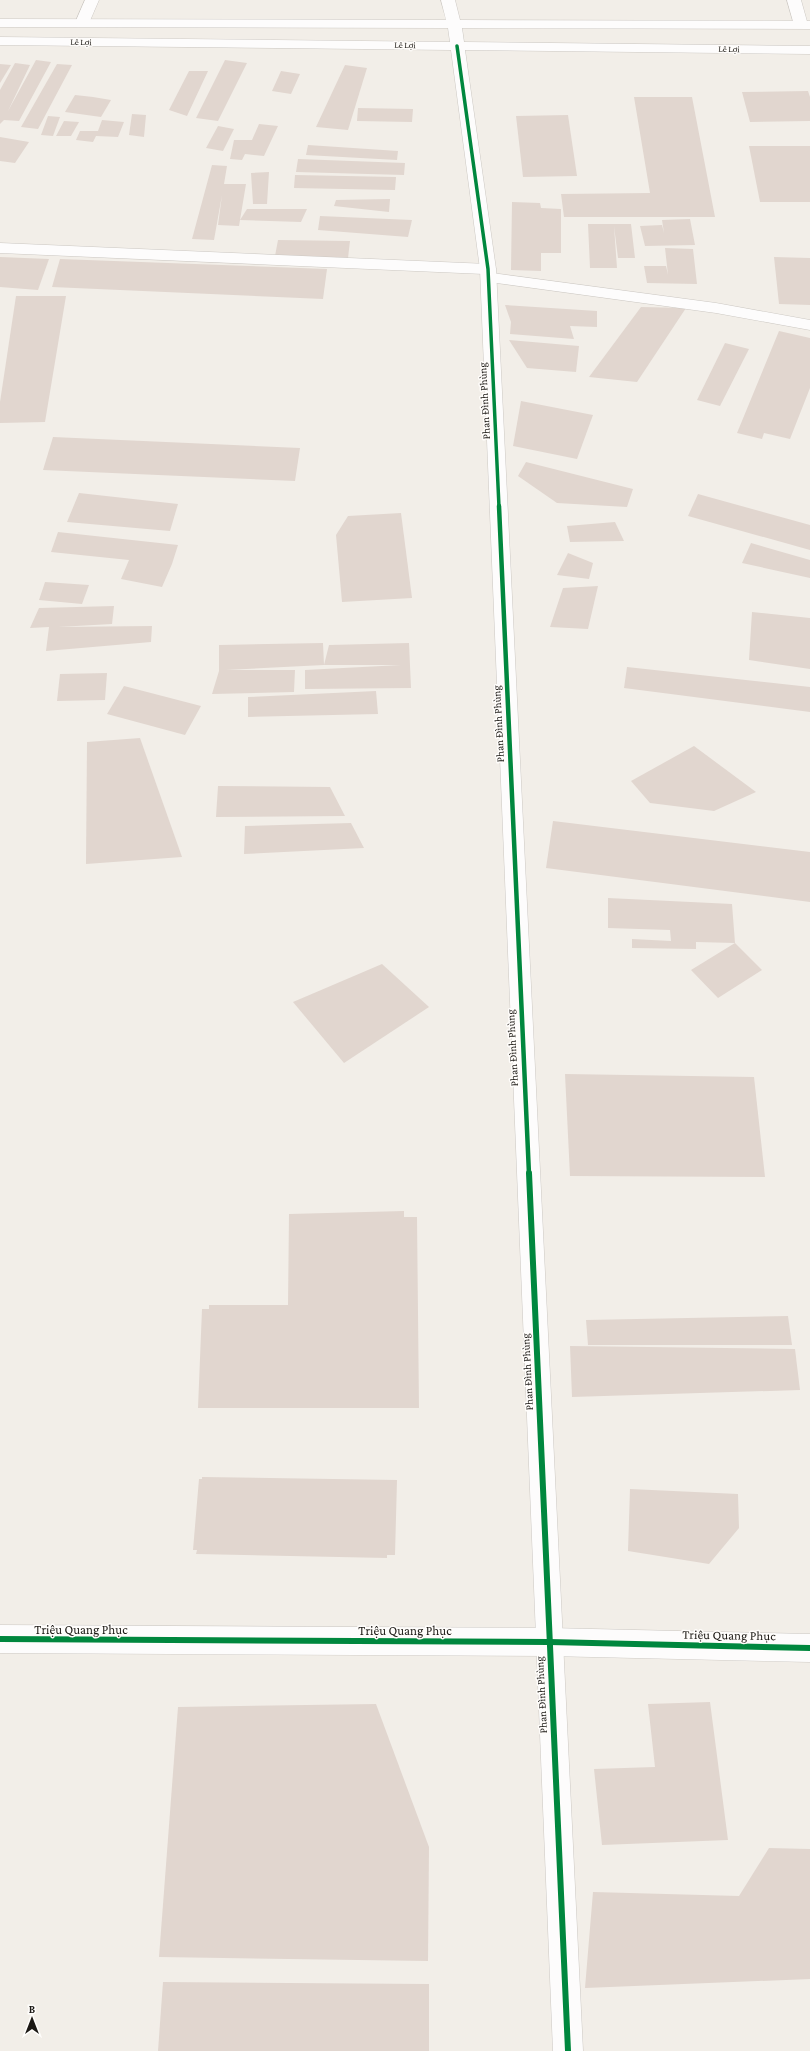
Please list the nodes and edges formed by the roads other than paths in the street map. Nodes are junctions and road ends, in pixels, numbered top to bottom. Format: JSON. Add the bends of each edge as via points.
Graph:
{"nodes":[{"id":1,"x":92,"y":0,"type":"edge"},
{"id":2,"x":448,"y":0,"type":"edge"},
{"id":3,"x":794,"y":0,"type":"edge"},
{"id":4,"x":0,"y":23,"type":"edge"},
{"id":5,"x":82,"y":23,"type":"junction"},
{"id":6,"x":454,"y":23,"type":"junction"},
{"id":7,"x":806,"y":25,"type":"edge"},
{"id":8,"x":1,"y":42,"type":"edge"},
{"id":9,"x":457,"y":46,"type":"junction"},
{"id":10,"x":810,"y":50,"type":"edge"},
{"id":11,"x":0,"y":248,"type":"edge"},
{"id":12,"x":488,"y":273,"type":"junction"},
{"id":13,"x":810,"y":325,"type":"edge"},
{"id":14,"x":0,"y":1640,"type":"edge"},
{"id":15,"x":549,"y":1642,"type":"junction"},
{"id":16,"x":810,"y":1648,"type":"edge"},
{"id":17,"x":568,"y":2051,"type":"edge"}],
"edges":[{"from":1,"to":5,"type":"street"},
{"from":2,"to":6,"type":"street"},
{"from":3,"to":7,"type":"street"},
{"from":4,"to":5,"type":"street","name":"Lê Lợi"},
{"from":5,"to":6,"type":"street","name":"Lê Lợi"},
{"from":6,"to":7,"type":"street","name":"Lê Lợi"},
{"from":6,"to":9,"type":"street","name":"Phan Đình Phùng"},
{"from":8,"to":9,"type":"street","name":"Lê Lợi"},
{"from":9,"to":10,"type":"street","name":"Lê Lợi"},
{"from":9,"to":12,"type":"street","name":"Phan Đình Phùng"},
{"from":11,"to":12,"type":"street"},
{"from":12,"to":13,"type":"street"},
{"from":12,"to":15,"type":"street","name":"Phan Đình Phùng"},
{"from":14,"to":15,"type":"street","name":"Triệu Quang Phục"},
{"from":15,"to":16,"type":"street","name":"Triệu Quang Phục"},
{"from":15,"to":17,"type":"street","name":"Phan Đình Phùng"}]}
